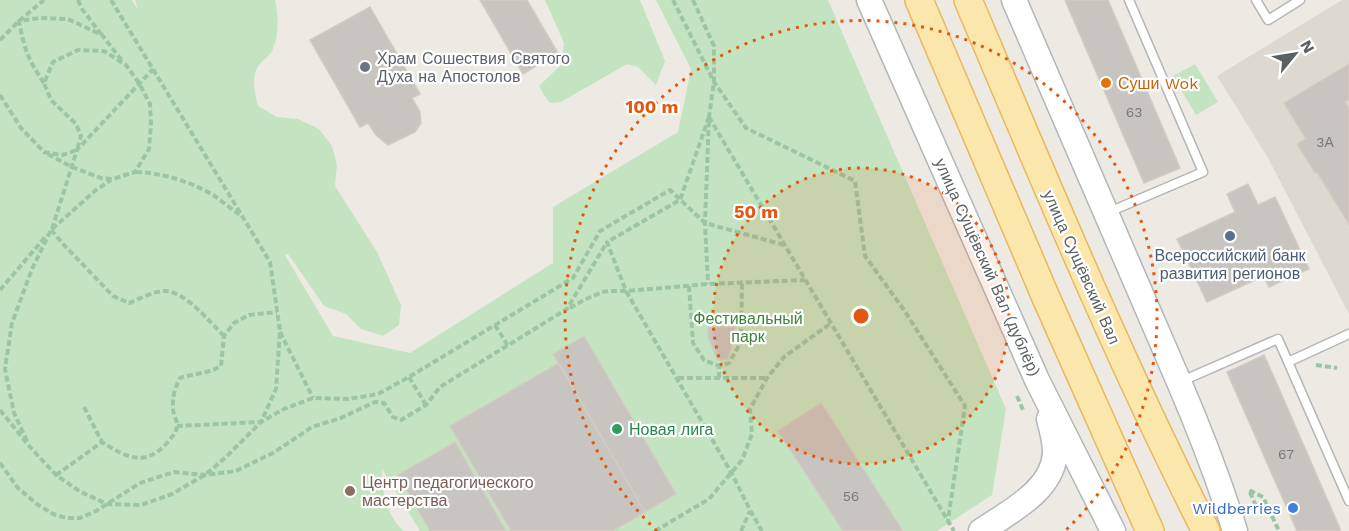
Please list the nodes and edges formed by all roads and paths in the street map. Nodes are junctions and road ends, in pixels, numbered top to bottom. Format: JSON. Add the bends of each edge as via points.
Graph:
{"nodes":[{"id":1,"x":44,"y":0,"type":"edge"},
{"id":2,"x":78,"y":0,"type":"edge"},
{"id":3,"x":111,"y":0,"type":"edge"},
{"id":4,"x":673,"y":0,"type":"edge"},
{"id":5,"x":693,"y":0,"type":"edge"},
{"id":6,"x":869,"y":0,"type":"edge"},
{"id":7,"x":919,"y":0,"type":"edge"},
{"id":8,"x":968,"y":0,"type":"edge"},
{"id":9,"x":1014,"y":0,"type":"edge"},
{"id":10,"x":1129,"y":0,"type":"edge"},
{"id":11,"x":1256,"y":0,"type":"edge"},
{"id":12,"x":1300,"y":0,"type":"edge"},
{"id":13,"x":19,"y":21,"type":"junction"},
{"id":14,"x":102,"y":35,"type":"junction"},
{"id":15,"x":0,"y":40,"type":"edge"},
{"id":16,"x":126,"y":65,"type":"junction"},
{"id":17,"x":153,"y":69,"type":"junction"},
{"id":18,"x":714,"y":82,"type":"junction"},
{"id":19,"x":44,"y":83,"type":"junction"},
{"id":20,"x":139,"y":83,"type":"junction"},
{"id":21,"x":0,"y":95,"type":"edge"},
{"id":22,"x":709,"y":117,"type":"junction"},
{"id":23,"x":77,"y":150,"type":"junction"},
{"id":24,"x":44,"y":152,"type":"junction"},
{"id":25,"x":72,"y":167,"type":"junction"},
{"id":26,"x":135,"y":172,"type":"junction"},
{"id":27,"x":113,"y":179,"type":"junction"},
{"id":28,"x":680,"y":200,"type":"junction"},
{"id":29,"x":1106,"y":213,"type":"junction"},
{"id":30,"x":242,"y":218,"type":"junction"},
{"id":31,"x":705,"y":223,"type":"junction"},
{"id":32,"x":51,"y":230,"type":"junction"},
{"id":33,"x":608,"y":242,"type":"junction"},
{"id":34,"x":784,"y":245,"type":"junction"},
{"id":35,"x":805,"y":280,"type":"junction"},
{"id":36,"x":742,"y":283,"type":"junction"},
{"id":37,"x":708,"y":284,"type":"junction"},
{"id":38,"x":689,"y":286,"type":"junction"},
{"id":39,"x":0,"y":290,"type":"edge"},
{"id":40,"x":626,"y":291,"type":"junction"},
{"id":41,"x":567,"y":309,"type":"junction"},
{"id":42,"x":277,"y":312,"type":"junction"},
{"id":43,"x":831,"y":323,"type":"junction"},
{"id":44,"x":495,"y":325,"type":"junction"},
{"id":45,"x":280,"y":331,"type":"junction"},
{"id":46,"x":1349,"y":334,"type":"edge"},
{"id":47,"x":224,"y":336,"type":"junction"},
{"id":48,"x":508,"y":345,"type":"junction"},
{"id":49,"x":1288,"y":362,"type":"junction"},
{"id":50,"x":719,"y":366,"type":"junction"},
{"id":51,"x":409,"y":377,"type":"junction"},
{"id":52,"x":677,"y":378,"type":"junction"},
{"id":53,"x":719,"y":378,"type":"junction"},
{"id":54,"x":767,"y":378,"type":"junction"},
{"id":55,"x":1037,"y":380,"type":"junction"},
{"id":56,"x":1179,"y":382,"type":"junction"},
{"id":57,"x":1017,"y":396,"type":"dead end"},
{"id":58,"x":313,"y":398,"type":"junction"},
{"id":59,"x":426,"y":405,"type":"junction"},
{"id":60,"x":84,"y":407,"type":"dead end"},
{"id":61,"x":0,"y":410,"type":"edge"},
{"id":62,"x":1023,"y":410,"type":"dead end"},
{"id":63,"x":261,"y":422,"type":"junction"},
{"id":64,"x":177,"y":426,"type":"junction"},
{"id":65,"x":102,"y":442,"type":"junction"},
{"id":66,"x":30,"y":447,"type":"junction"},
{"id":67,"x":0,"y":463,"type":"edge"},
{"id":68,"x":731,"y":472,"type":"junction"},
{"id":69,"x":56,"y":475,"type":"junction"},
{"id":70,"x":205,"y":475,"type":"junction"},
{"id":71,"x":1349,"y":501,"type":"edge"},
{"id":72,"x":107,"y":504,"type":"junction"},
{"id":73,"x":1256,"y":506,"type":"dead end"},
{"id":74,"x":750,"y":510,"type":"junction"},
{"id":75,"x":948,"y":520,"type":"junction"},
{"id":76,"x":655,"y":531,"type":"edge"},
{"id":77,"x":741,"y":531,"type":"edge"},
{"id":78,"x":762,"y":531,"type":"edge"},
{"id":79,"x":954,"y":531,"type":"edge"},
{"id":80,"x":981,"y":531,"type":"edge"},
{"id":81,"x":1113,"y":531,"type":"edge"},
{"id":82,"x":1150,"y":531,"type":"edge"},
{"id":83,"x":1206,"y":531,"type":"edge"},
{"id":84,"x":1235,"y":531,"type":"edge"},
{"id":85,"x":1279,"y":531,"type":"edge"}],
"edges":[{"from":1,"to":13,"type":"path"},
{"from":2,"to":14,"type":"path"},
{"from":3,"to":17,"type":"path"},
{"from":4,"to":18,"type":"path"},
{"from":5,"to":18,"type":"path","via":[[714,46]]},
{"from":6,"to":55,"type":"main road","name":"улица Сущёвский Вал (дублёр)"},
{"from":7,"to":82,"type":"main road"},
{"from":8,"to":83,"type":"main road","name":"улица Сущёвский Вал","via":[[1088,283]]},
{"from":9,"to":29,"type":"main road"},
{"from":10,"to":29,"type":"lane","via":[[1203,172]]},
{"from":11,"to":12,"type":"lane","via":[[1268,20]]},
{"from":13,"to":14,"type":"path","via":[[68,19]]},
{"from":13,"to":15,"type":"path"},
{"from":13,"to":19,"type":"path","via":[[32,66]]},
{"from":14,"to":16,"type":"path"},
{"from":16,"to":19,"type":"path","via":[[104,51],[78,50],[53,62]]},
{"from":16,"to":20,"type":"path"},
{"from":17,"to":20,"type":"path"},
{"from":17,"to":30,"type":"path"},
{"from":18,"to":22,"type":"path"},
{"from":18,"to":75,"type":"path","via":[[746,128],[855,181],[865,256],[965,406]]},
{"from":19,"to":23,"type":"path","via":[[51,100],[76,124],[81,136]]},
{"from":20,"to":23,"type":"path"},
{"from":20,"to":26,"type":"path","via":[[150,104],[151,124],[149,149]]},
{"from":21,"to":24,"type":"path","via":[[21,128]]},
{"from":22,"to":28,"type":"path"},
{"from":22,"to":31,"type":"path"},
{"from":22,"to":34,"type":"path"},
{"from":23,"to":24,"type":"path","via":[[63,155]]},
{"from":23,"to":25,"type":"path"},
{"from":24,"to":25,"type":"path"},
{"from":25,"to":27,"type":"path"},
{"from":25,"to":32,"type":"path"},
{"from":26,"to":27,"type":"path"},
{"from":26,"to":30,"type":"path","via":[[153,172],[188,182]]},
{"from":27,"to":32,"type":"path"},
{"from":28,"to":31,"type":"path"},
{"from":28,"to":33,"type":"path"},
{"from":28,"to":44,"type":"path","via":[[670,190],[600,231],[573,278]]},
{"from":29,"to":56,"type":"main road"},
{"from":30,"to":42,"type":"path","via":[[270,262]]},
{"from":31,"to":34,"type":"path"},
{"from":31,"to":37,"type":"path"},
{"from":32,"to":39,"type":"path"},
{"from":32,"to":47,"type":"path","via":[[113,296],[129,303],[166,291],[183,297]]},
{"from":32,"to":66,"type":"path","via":[[12,323],[6,369],[14,413]]},
{"from":33,"to":40,"type":"path"},
{"from":33,"to":41,"type":"path"},
{"from":34,"to":35,"type":"path"},
{"from":35,"to":36,"type":"path"},
{"from":35,"to":43,"type":"path"},
{"from":36,"to":37,"type":"path"},
{"from":36,"to":50,"type":"path","via":[[741,342],[729,363]]},
{"from":37,"to":38,"type":"path"},
{"from":38,"to":40,"type":"path"},
{"from":38,"to":50,"type":"path","via":[[693,343],[704,360]]},
{"from":40,"to":41,"type":"path","via":[[602,292]]},
{"from":40,"to":52,"type":"path"},
{"from":41,"to":48,"type":"path"},
{"from":42,"to":45,"type":"path"},
{"from":42,"to":47,"type":"path","via":[[249,315],[234,323]]},
{"from":43,"to":54,"type":"path","via":[[784,357]]},
{"from":43,"to":75,"type":"path"},
{"from":44,"to":48,"type":"path"},
{"from":44,"to":51,"type":"path"},
{"from":45,"to":58,"type":"path"},
{"from":45,"to":63,"type":"path","via":[[276,389]]},
{"from":46,"to":49,"type":"lane"},
{"from":47,"to":64,"type":"path","via":[[221,366],[180,378],[174,392]]},
{"from":48,"to":59,"type":"path","via":[[440,387]]},
{"from":49,"to":56,"type":"lane","via":[[1278,339]]},
{"from":49,"to":71,"type":"lane"},
{"from":50,"to":53,"type":"path"},
{"from":51,"to":58,"type":"path","via":[[378,394],[348,399]]},
{"from":51,"to":59,"type":"path"},
{"from":52,"to":53,"type":"path"},
{"from":52,"to":68,"type":"path"},
{"from":53,"to":54,"type":"path"},
{"from":54,"to":68,"type":"path","via":[[750,409],[752,434],[742,460]]},
{"from":55,"to":80,"type":"main road","via":[[1053,432],[1053,464],[1029,498]]},
{"from":55,"to":81,"type":"main road","name":"улица Сущёвский Вал (дублёр)"},
{"from":56,"to":84,"type":"main road"},
{"from":57,"to":62,"type":"path"},
{"from":58,"to":63,"type":"path"},
{"from":59,"to":70,"type":"path","via":[[401,420],[393,417],[384,403],[375,402],[312,428],[236,471]]},
{"from":60,"to":65,"type":"path"},
{"from":61,"to":66,"type":"path"},
{"from":63,"to":64,"type":"path"},
{"from":63,"to":70,"type":"path"},
{"from":64,"to":65,"type":"path","via":[[161,449],[143,458],[128,457]]},
{"from":65,"to":69,"type":"path"},
{"from":66,"to":69,"type":"path"},
{"from":67,"to":72,"type":"path","via":[[18,488],[37,504],[66,519],[80,518]]},
{"from":68,"to":74,"type":"path"},
{"from":68,"to":76,"type":"path","via":[[709,499]]},
{"from":69,"to":72,"type":"path"},
{"from":70,"to":72,"type":"path","via":[[172,494],[141,505]]},
{"from":70,"to":72,"type":"path","via":[[174,472],[140,483]]},
{"from":73,"to":85,"type":"path","via":[[1249,490],[1263,497]]},
{"from":74,"to":77,"type":"path"},
{"from":74,"to":78,"type":"path"},
{"from":75,"to":79,"type":"path"}]}
